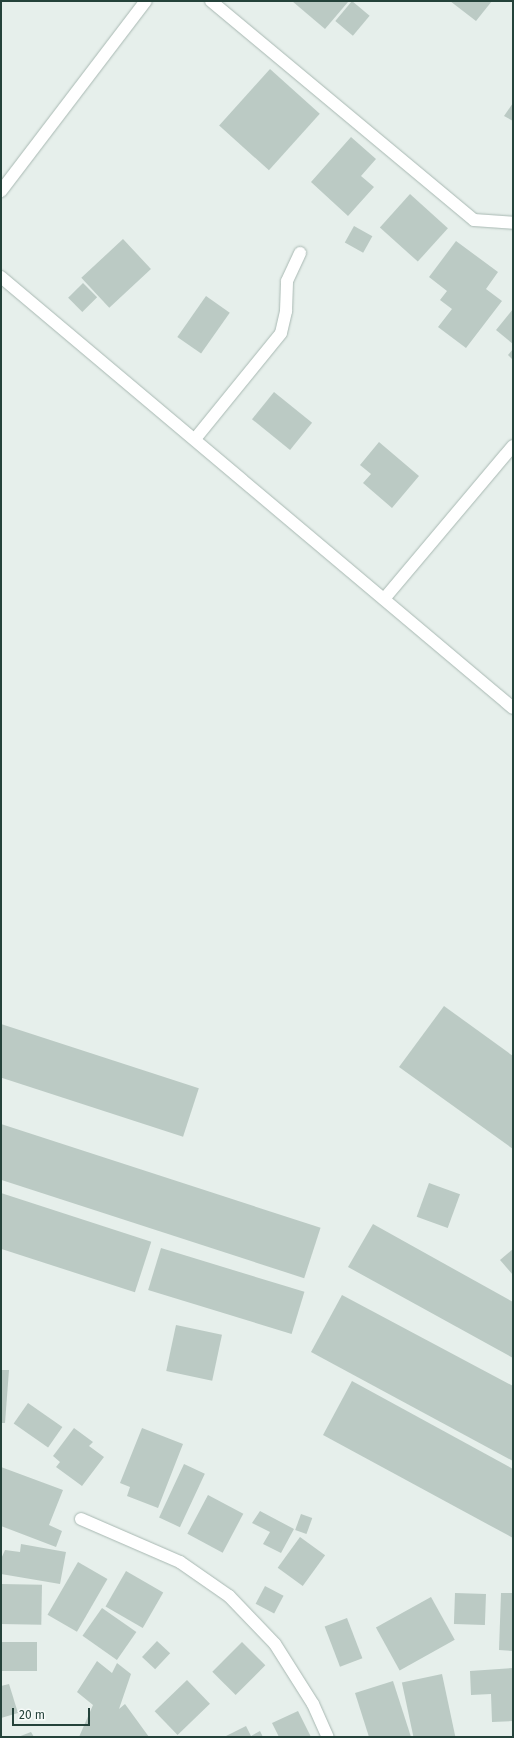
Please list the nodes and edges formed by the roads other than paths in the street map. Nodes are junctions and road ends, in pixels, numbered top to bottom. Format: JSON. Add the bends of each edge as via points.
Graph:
{"nodes":[{"id":1,"x":146,"y":1,"type":"edge"},
{"id":2,"x":211,"y":1,"type":"edge"},
{"id":3,"x":1,"y":191,"type":"edge"},
{"id":4,"x":513,"y":223,"type":"edge"},
{"id":5,"x":300,"y":253,"type":"dead end"},
{"id":6,"x":1,"y":277,"type":"edge"},
{"id":7,"x":195,"y":439,"type":"junction"},
{"id":8,"x":513,"y":446,"type":"edge"},
{"id":9,"x":384,"y":599,"type":"junction"},
{"id":10,"x":513,"y":708,"type":"edge"},
{"id":11,"x":81,"y":1518,"type":"dead end"},
{"id":12,"x":328,"y":1737,"type":"edge"}],
"edges":[{"from":1,"to":3,"type":"street"},
{"from":2,"to":4,"type":"street","via":[[474,220]]},
{"from":5,"to":7,"type":"street","via":[[287,281],[286,311],[281,333]]},
{"from":6,"to":7,"type":"street"},
{"from":7,"to":9,"type":"street"},
{"from":8,"to":9,"type":"street"},
{"from":9,"to":10,"type":"street"},
{"from":11,"to":12,"type":"street","via":[[180,1562],[229,1596],[275,1644],[313,1704]]}]}
